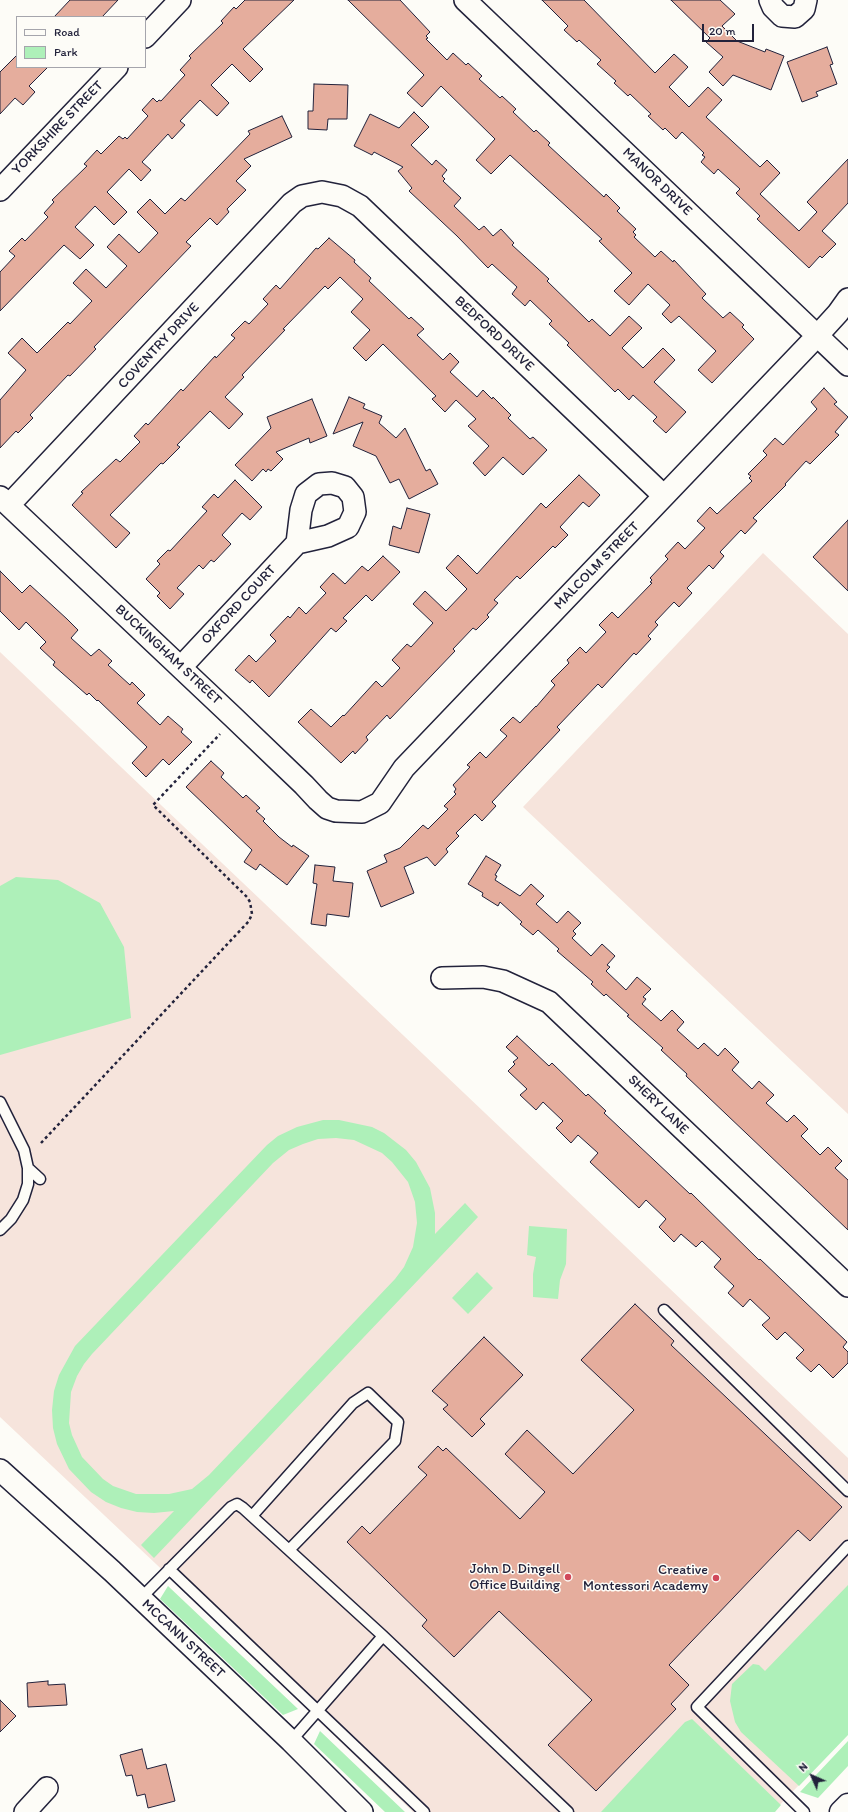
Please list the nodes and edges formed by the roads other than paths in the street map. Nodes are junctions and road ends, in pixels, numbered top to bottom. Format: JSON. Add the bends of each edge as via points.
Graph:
{"nodes":[{"id":1,"x":180,"y":0,"type":"edge"},
{"id":2,"x":465,"y":0,"type":"edge"},
{"id":3,"x":770,"y":0,"type":"edge"},
{"id":4,"x":806,"y":0,"type":"edge"},
{"id":5,"x":146,"y":36,"type":"edge"},
{"id":6,"x":116,"y":68,"type":"edge"},
{"id":7,"x":0,"y":190,"type":"edge"},
{"id":8,"x":314,"y":193,"type":"joint"},
{"id":9,"x":848,"y":298,"type":"edge"},
{"id":10,"x":817,"y":336,"type":"junction"},
{"id":11,"x":848,"y":365,"type":"edge"},
{"id":12,"x":664,"y":496,"type":"junction"},
{"id":13,"x":5,"y":501,"type":"edge"},
{"id":14,"x":297,"y":543,"type":"dead end"},
{"id":15,"x":181,"y":667,"type":"junction"},
{"id":16,"x":336,"y":811,"type":"joint"},
{"id":17,"x":442,"y":978,"type":"dead end"},
{"id":18,"x":0,"y":1102,"type":"edge"},
{"id":19,"x":28,"y":1168,"type":"junction"},
{"id":20,"x":40,"y":1179,"type":"dead end"},
{"id":21,"x":0,"y":1230,"type":"edge"},
{"id":22,"x":848,"y":1286,"type":"edge"},
{"id":23,"x":664,"y":1310,"type":"dead end"},
{"id":24,"x":0,"y":1470,"type":"edge"},
{"id":25,"x":848,"y":1491,"type":"edge"},
{"id":26,"x":252,"y":1516,"type":"junction"},
{"id":27,"x":848,"y":1546,"type":"edge"},
{"id":28,"x":289,"y":1550,"type":"junction"},
{"id":29,"x":169,"y":1569,"type":"junction"},
{"id":30,"x":140,"y":1599,"type":"junction"},
{"id":31,"x":383,"y":1636,"type":"junction"},
{"id":32,"x":318,"y":1711,"type":"junction"},
{"id":33,"x":291,"y":1741,"type":"junction"},
{"id":34,"x":47,"y":1788,"type":"dead end"},
{"id":35,"x":848,"y":1805,"type":"edge"},
{"id":36,"x":24,"y":1812,"type":"edge"},
{"id":37,"x":362,"y":1812,"type":"edge"},
{"id":38,"x":424,"y":1812,"type":"edge"},
{"id":39,"x":568,"y":1812,"type":"edge"},
{"id":40,"x":804,"y":1812,"type":"edge"},
{"id":41,"x":841,"y":1812,"type":"edge"}],
"edges":[{"from":1,"to":5,"type":"street"},
{"from":2,"to":10,"type":"street","name":"MANOR DRIVE"},
{"from":3,"to":4,"type":"street","via":[[773,8],[782,16],[795,17],[804,9]]},
{"from":6,"to":7,"type":"street","name":"YORKSHIRE STREET"},
{"from":8,"to":12,"type":"street","name":"BEDFORD DRIVE","via":[[332,193],[360,206]]},
{"from":8,"to":13,"type":"street","name":"COVENTRY DRIVE","via":[[302,196],[292,203]]},
{"from":9,"to":10,"type":"street","name":"MALCOLM STREET"},
{"from":10,"to":11,"type":"street","name":"MANOR DRIVE"},
{"from":10,"to":12,"type":"street","name":"MALCOLM STREET"},
{"from":12,"to":16,"type":"street","name":"MALCOLM STREET","via":[[404,768],[380,803],[362,812]]},
{"from":13,"to":15,"type":"street","name":"BUCKINGHAM STREET"},
{"from":14,"to":15,"type":"street","name":"OXFORD COURT"},
{"from":15,"to":16,"type":"street","name":"BUCKINGHAM STREET","via":[[318,800]]},
{"from":17,"to":22,"type":"street","name":"SHERY LANE","via":[[483,977],[503,981],[549,1002]]},
{"from":18,"to":19,"type":"lane","via":[[24,1150]]},
{"from":19,"to":20,"type":"lane"},
{"from":19,"to":21,"type":"lane","via":[[28,1184],[23,1200],[11,1219]]},
{"from":23,"to":25,"type":"lane"},
{"from":24,"to":30,"type":"street","name":"MCCANN STREET"},
{"from":26,"to":28,"type":"lane"},
{"from":26,"to":28,"type":"lane","via":[[352,1403],[368,1393],[398,1422],[395,1441]]},
{"from":26,"to":29,"type":"lane","via":[[237,1504],[230,1507]]},
{"from":27,"to":40,"type":"lane","via":[[697,1707]]},
{"from":28,"to":31,"type":"lane"},
{"from":29,"to":30,"type":"lane"},
{"from":29,"to":32,"type":"lane"},
{"from":30,"to":33,"type":"street","name":"MCCANN STREET"},
{"from":31,"to":32,"type":"lane"},
{"from":31,"to":39,"type":"lane"},
{"from":32,"to":33,"type":"lane"},
{"from":32,"to":38,"type":"lane"},
{"from":33,"to":37,"type":"street","name":"MCCANN STREET"},
{"from":34,"to":36,"type":"street"},
{"from":35,"to":41,"type":"main road"}]}
